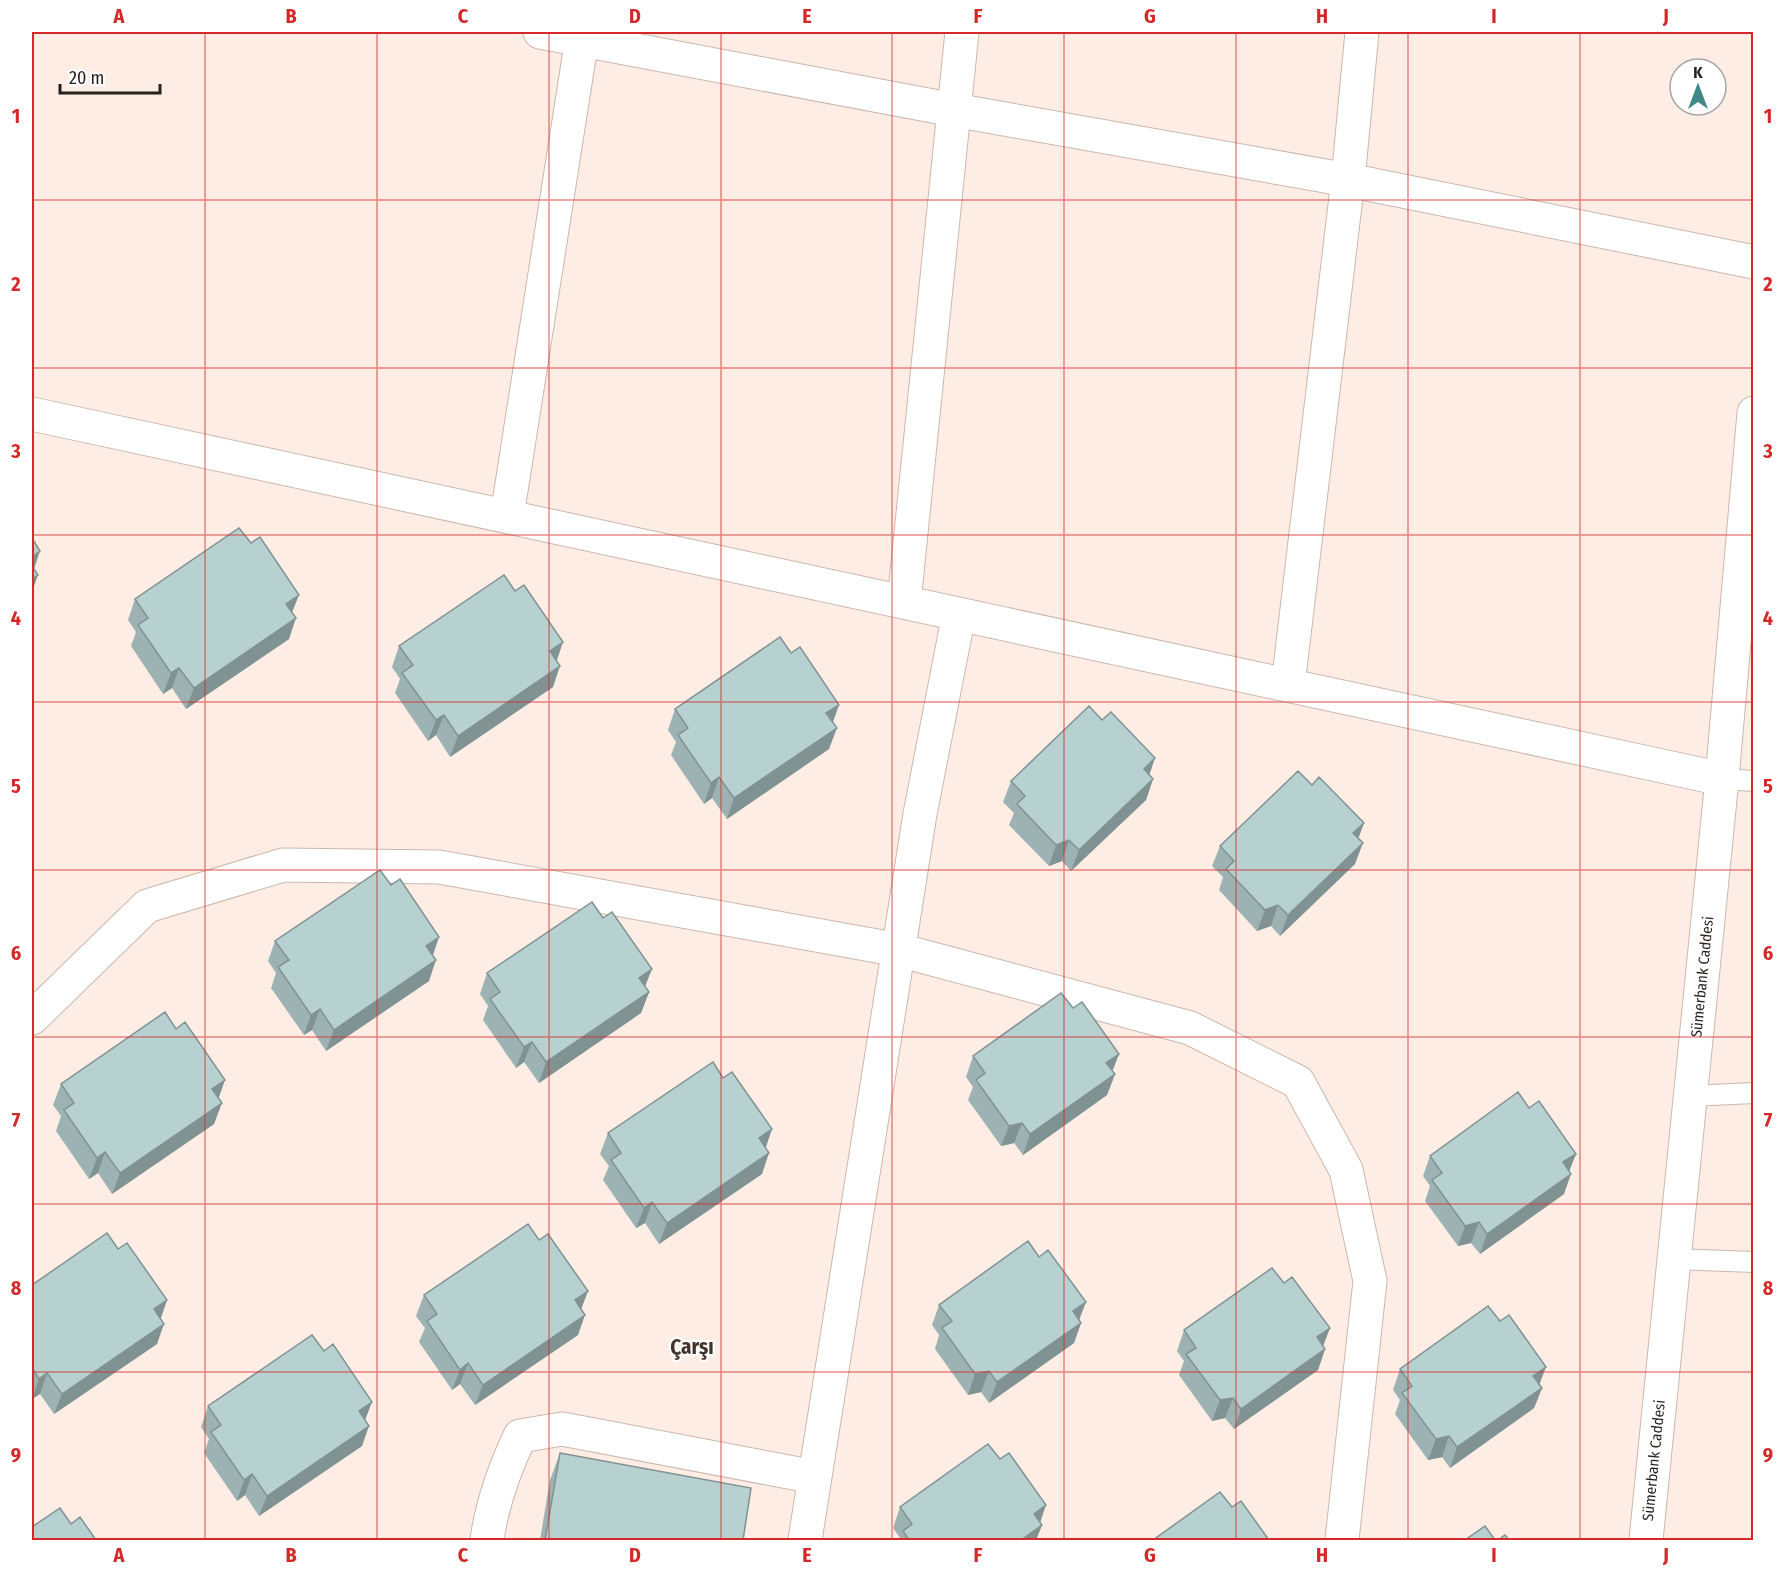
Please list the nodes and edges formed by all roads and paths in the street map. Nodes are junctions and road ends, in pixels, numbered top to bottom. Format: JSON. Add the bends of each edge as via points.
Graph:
{"nodes":[{"id":1,"x":540,"y":32,"type":"edge"},
{"id":2,"x":962,"y":32,"type":"edge"},
{"id":3,"x":1362,"y":32,"type":"edge"},
{"id":4,"x":582,"y":35,"type":"edge"},
{"id":5,"x":954,"y":110,"type":"junction"},
{"id":6,"x":1348,"y":180,"type":"junction"},
{"id":7,"x":1754,"y":262,"type":"edge"},
{"id":8,"x":1754,"y":413,"type":"edge"},
{"id":9,"x":32,"y":414,"type":"edge"},
{"id":10,"x":507,"y":516,"type":"junction"},
{"id":11,"x":904,"y":602,"type":"junction"},
{"id":12,"x":959,"y":614,"type":"junction"},
{"id":13,"x":1288,"y":685,"type":"junction"},
{"id":14,"x":1738,"y":780,"type":"edge"},
{"id":15,"x":899,"y":950,"type":"junction"},
{"id":16,"x":32,"y":1018,"type":"edge"},
{"id":17,"x":1754,"y":1093,"type":"edge"},
{"id":18,"x":1690,"y":1096,"type":"junction"},
{"id":19,"x":1674,"y":1259,"type":"junction"},
{"id":20,"x":1754,"y":1262,"type":"edge"},
{"id":21,"x":815,"y":1477,"type":"junction"},
{"id":22,"x":487,"y":1540,"type":"edge"},
{"id":23,"x":804,"y":1540,"type":"edge"},
{"id":24,"x":1342,"y":1540,"type":"edge"},
{"id":25,"x":1646,"y":1540,"type":"edge"}],
"edges":[{"from":1,"to":4,"type":"street"},
{"from":2,"to":5,"type":"street"},
{"from":3,"to":6,"type":"street"},
{"from":4,"to":5,"type":"street"},
{"from":4,"to":10,"type":"street"},
{"from":5,"to":6,"type":"street"},
{"from":5,"to":11,"type":"street"},
{"from":6,"to":7,"type":"street"},
{"from":6,"to":13,"type":"street"},
{"from":8,"to":14,"type":"street","name":"Sümerbank Caddesi"},
{"from":9,"to":10,"type":"street"},
{"from":10,"to":11,"type":"street"},
{"from":11,"to":12,"type":"street"},
{"from":12,"to":13,"type":"street"},
{"from":12,"to":15,"type":"street","via":[[920,814]]},
{"from":13,"to":14,"type":"street"},
{"from":14,"to":18,"type":"street","name":"Sümerbank Caddesi"},
{"from":15,"to":16,"type":"street","via":[[439,867],[283,865],[147,906]]},
{"from":15,"to":21,"type":"street"},
{"from":15,"to":24,"type":"street","via":[[1190,1028],[1298,1082],[1346,1170],[1370,1281]]},
{"from":17,"to":18,"type":"lane"},
{"from":18,"to":19,"type":"street","name":"Sümerbank Caddesi"},
{"from":19,"to":20,"type":"lane"},
{"from":19,"to":25,"type":"street","name":"Sümerbank Caddesi"},
{"from":21,"to":22,"type":"street","via":[[562,1429],[520,1436],[504,1470]]},
{"from":21,"to":23,"type":"street"}]}
